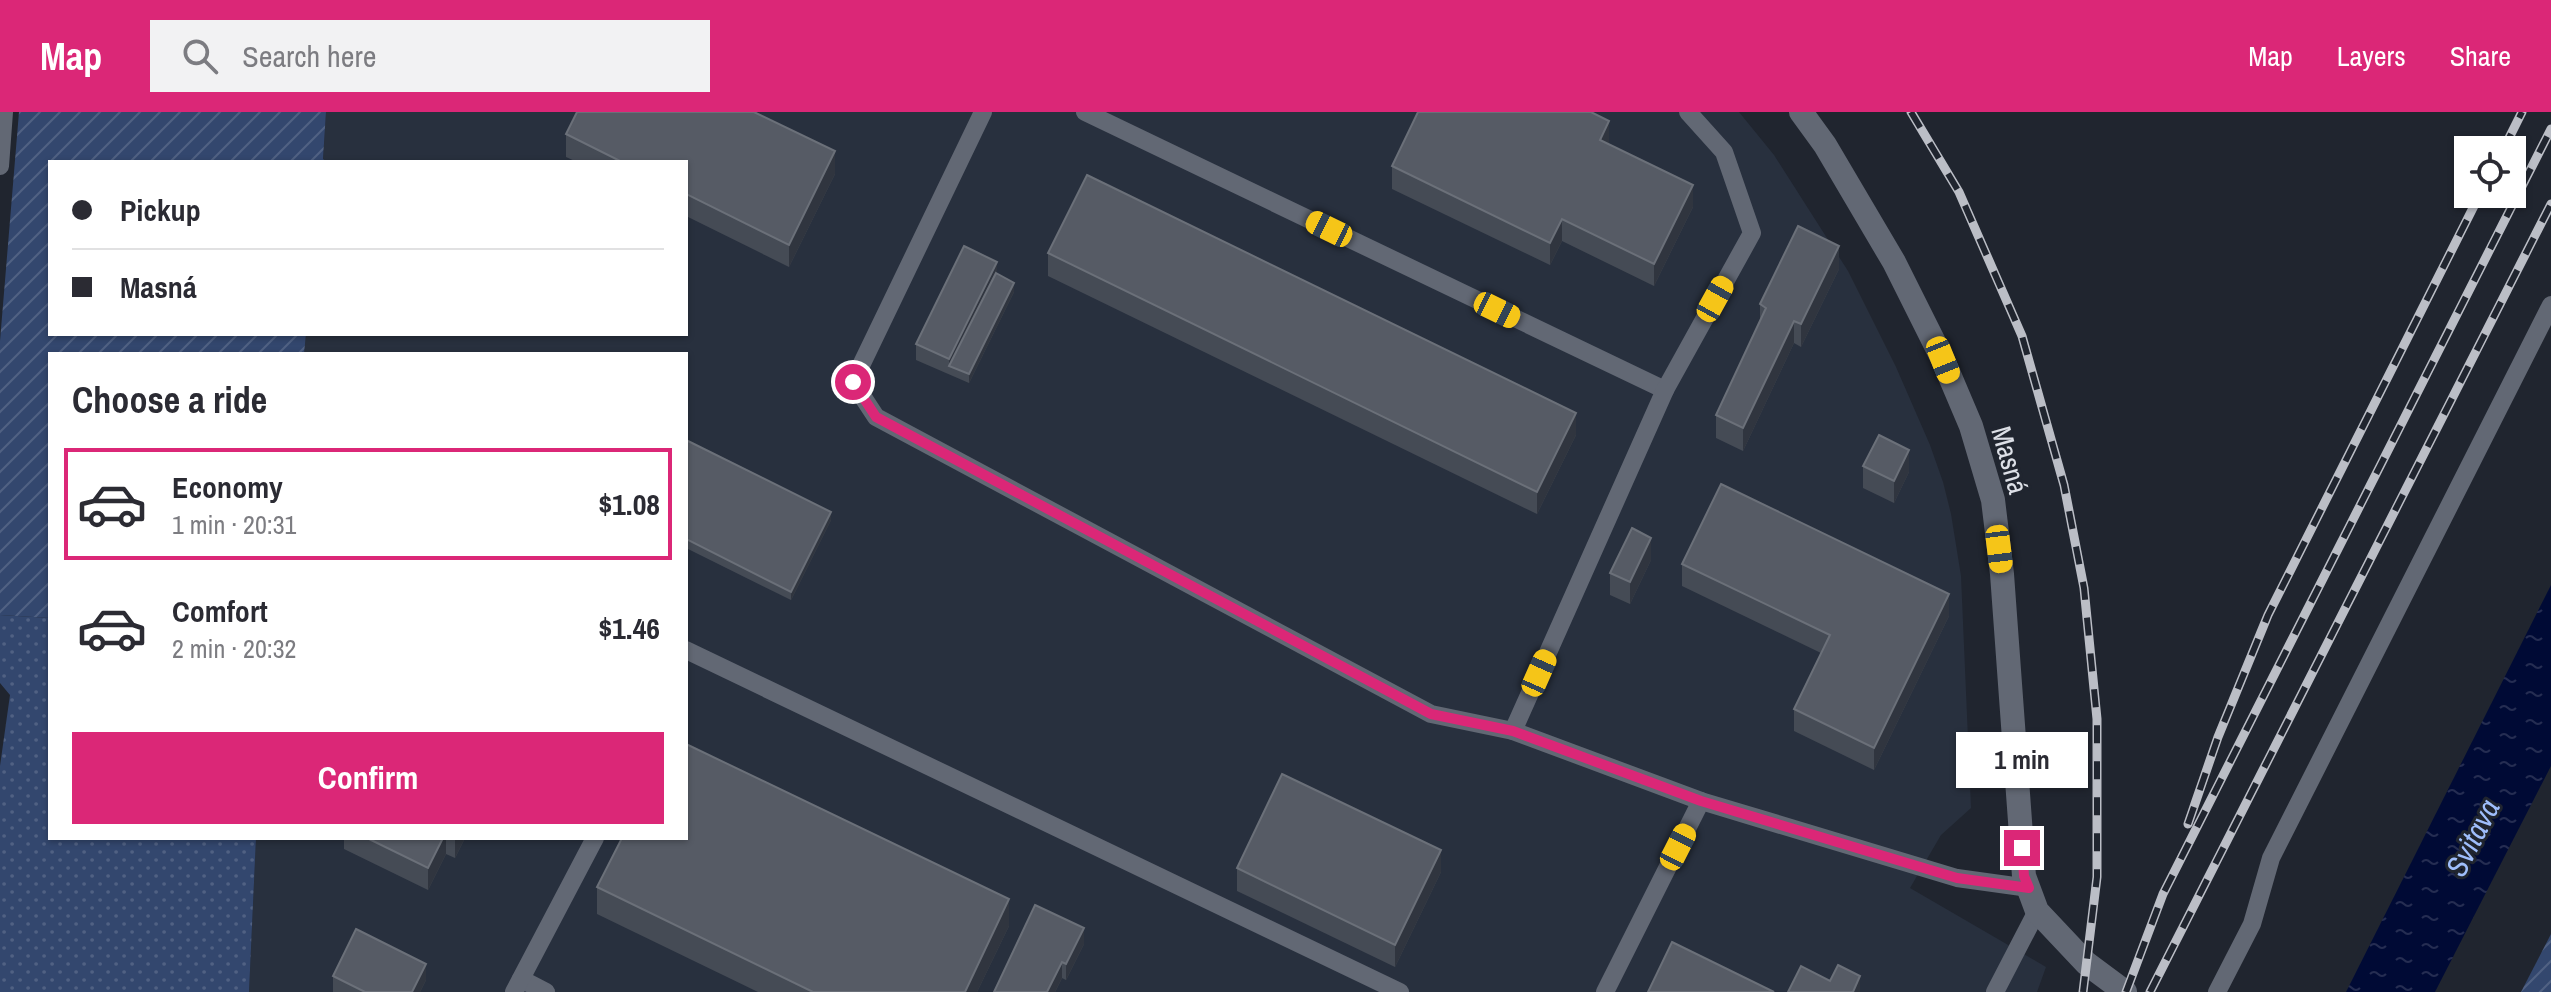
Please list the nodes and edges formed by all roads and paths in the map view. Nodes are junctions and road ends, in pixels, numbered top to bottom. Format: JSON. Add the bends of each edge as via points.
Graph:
{"nodes":[{"id":1,"x":4,"y":112,"type":"edge"},
{"id":2,"x":983,"y":112,"type":"edge"},
{"id":3,"x":1085,"y":112,"type":"edge"},
{"id":4,"x":1688,"y":112,"type":"edge"},
{"id":5,"x":1801,"y":112,"type":"edge"},
{"id":6,"x":0,"y":166,"type":"edge"},
{"id":7,"x":2551,"y":305,"type":"edge"},
{"id":8,"x":1665,"y":390,"type":"junction"},
{"id":9,"x":688,"y":656,"type":"edge"},
{"id":10,"x":1513,"y":731,"type":"junction"},
{"id":11,"x":1701,"y":801,"type":"junction"},
{"id":12,"x":594,"y":840,"type":"edge"},
{"id":13,"x":2033,"y":900,"type":"junction"},
{"id":14,"x":517,"y":986,"type":"edge"},
{"id":15,"x":546,"y":992,"type":"edge"},
{"id":16,"x":1400,"y":992,"type":"edge"},
{"id":17,"x":1605,"y":992,"type":"edge"},
{"id":18,"x":1995,"y":992,"type":"edge"},
{"id":19,"x":2125,"y":992,"type":"edge"},
{"id":20,"x":2217,"y":992,"type":"edge"}],
"edges":[{"from":1,"to":6,"type":"lane"},
{"from":2,"to":10,"type":"lane","via":[[853,382],[876,417],[1431,714]]},
{"from":3,"to":8,"type":"lane"},
{"from":4,"to":8,"type":"lane","via":[[1724,152],[1752,233]]},
{"from":5,"to":13,"type":"street","name":"Masná","via":[[1894,262],[1943,360],[1971,426],[1993,500],[2024,876]]},
{"from":7,"to":20,"type":"lane","via":[[2271,858],[2252,924]]},
{"from":8,"to":10,"type":"lane"},
{"from":9,"to":16,"type":"lane"},
{"from":10,"to":11,"type":"lane"},
{"from":11,"to":13,"type":"lane"},
{"from":11,"to":17,"type":"lane"},
{"from":12,"to":14,"type":"lane"},
{"from":13,"to":18,"type":"lane"},
{"from":13,"to":19,"type":"street","via":[[2086,963]]},
{"from":14,"to":15,"type":"lane"}]}
